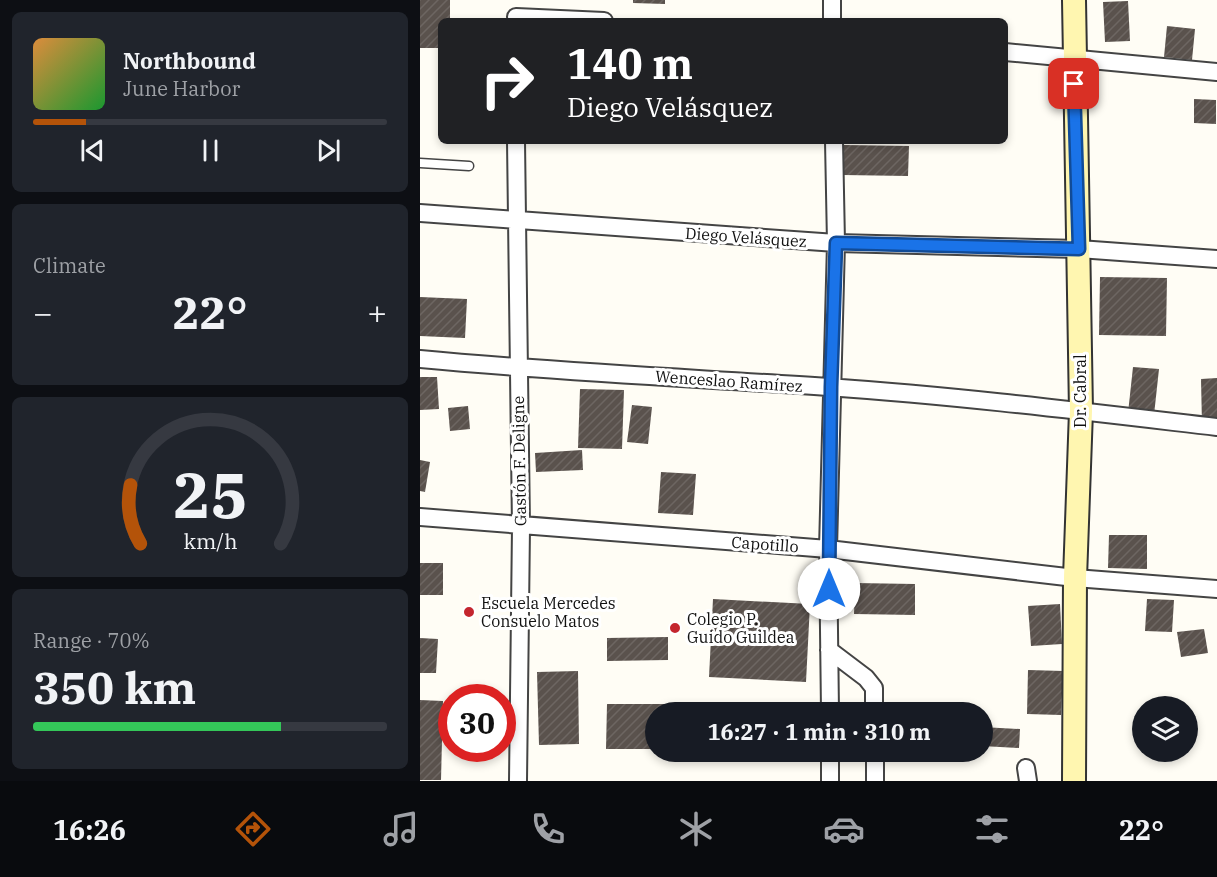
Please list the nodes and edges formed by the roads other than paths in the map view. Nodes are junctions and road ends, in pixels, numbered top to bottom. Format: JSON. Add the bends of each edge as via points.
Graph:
{"nodes":[{"id":1,"x":516,"y":0,"type":"edge"},
{"id":2,"x":832,"y":0,"type":"edge"},
{"id":3,"x":1074,"y":0,"type":"edge"},
{"id":4,"x":516,"y":18,"type":"edge"},
{"id":5,"x":832,"y":18,"type":"edge"},
{"id":6,"x":1008,"y":52,"type":"edge"},
{"id":7,"x":1074,"y":60,"type":"junction"},
{"id":8,"x":1217,"y":72,"type":"edge"},
{"id":9,"x":516,"y":144,"type":"edge"},
{"id":10,"x":834,"y":144,"type":"edge"},
{"id":11,"x":420,"y":163,"type":"edge"},
{"id":12,"x":469,"y":166,"type":"dead end"},
{"id":13,"x":420,"y":213,"type":"edge"},
{"id":14,"x":516,"y":219,"type":"junction"},
{"id":15,"x":836,"y":243,"type":"junction"},
{"id":16,"x":1079,"y":249,"type":"junction"},
{"id":17,"x":1217,"y":259,"type":"edge"},
{"id":18,"x":420,"y":359,"type":"edge"},
{"id":19,"x":518,"y":368,"type":"junction"},
{"id":20,"x":831,"y":387,"type":"junction"},
{"id":21,"x":1081,"y":411,"type":"junction"},
{"id":22,"x":1217,"y":427,"type":"edge"},
{"id":23,"x":420,"y":518,"type":"edge"},
{"id":24,"x":520,"y":526,"type":"junction"},
{"id":25,"x":828,"y":549,"type":"junction"},
{"id":26,"x":1075,"y":578,"type":"junction"},
{"id":27,"x":1217,"y":590,"type":"edge"},
{"id":28,"x":829,"y":650,"type":"junction"},
{"id":29,"x":830,"y":702,"type":"edge"},
{"id":30,"x":874,"y":702,"type":"edge"},
{"id":31,"x":830,"y":762,"type":"edge"},
{"id":32,"x":875,"y":762,"type":"edge"},
{"id":33,"x":518,"y":781,"type":"edge"},
{"id":34,"x":830,"y":781,"type":"edge"},
{"id":35,"x":875,"y":781,"type":"edge"},
{"id":36,"x":1074,"y":781,"type":"edge"}],
"edges":[{"from":1,"to":4,"type":"street"},
{"from":2,"to":5,"type":"street"},
{"from":3,"to":7,"type":"street","name":"Dr. Cabral"},
{"from":6,"to":7,"type":"street"},
{"from":7,"to":8,"type":"street"},
{"from":7,"to":16,"type":"street","name":"Dr. Cabral"},
{"from":9,"to":14,"type":"street","name":"Gastón F. Deligne"},
{"from":10,"to":15,"type":"street"},
{"from":11,"to":12,"type":"lane"},
{"from":13,"to":14,"type":"street","name":"Diego Velásquez"},
{"from":14,"to":15,"type":"street","name":"Diego Velásquez"},
{"from":14,"to":19,"type":"street","name":"Gastón F. Deligne"},
{"from":15,"to":16,"type":"street","name":"Diego Velásquez"},
{"from":15,"to":20,"type":"street"},
{"from":16,"to":17,"type":"street","name":"Diego Velásquez"},
{"from":16,"to":21,"type":"street","name":"Dr. Cabral"},
{"from":18,"to":19,"type":"street","name":"Wenceslao Ramírez"},
{"from":19,"to":20,"type":"street","name":"Wenceslao Ramírez"},
{"from":19,"to":24,"type":"street","name":"Gastón F. Deligne"},
{"from":20,"to":21,"type":"street","name":"Wenceslao Ramírez"},
{"from":20,"to":25,"type":"street"},
{"from":21,"to":22,"type":"street","name":"Wenceslao Ramírez"},
{"from":21,"to":26,"type":"street","name":"Dr. Cabral"},
{"from":23,"to":24,"type":"street","name":"Capotillo"},
{"from":24,"to":25,"type":"street","name":"Capotillo"},
{"from":24,"to":33,"type":"street","name":"Gastón F. Deligne"},
{"from":25,"to":26,"type":"street","name":"Capotillo"},
{"from":25,"to":28,"type":"street"},
{"from":26,"to":27,"type":"street","name":"Capotillo"},
{"from":26,"to":36,"type":"street","name":"Dr. Cabral"},
{"from":28,"to":29,"type":"street"},
{"from":28,"to":30,"type":"street","via":[[874,687]]},
{"from":31,"to":34,"type":"street"},
{"from":32,"to":35,"type":"street"}]}
